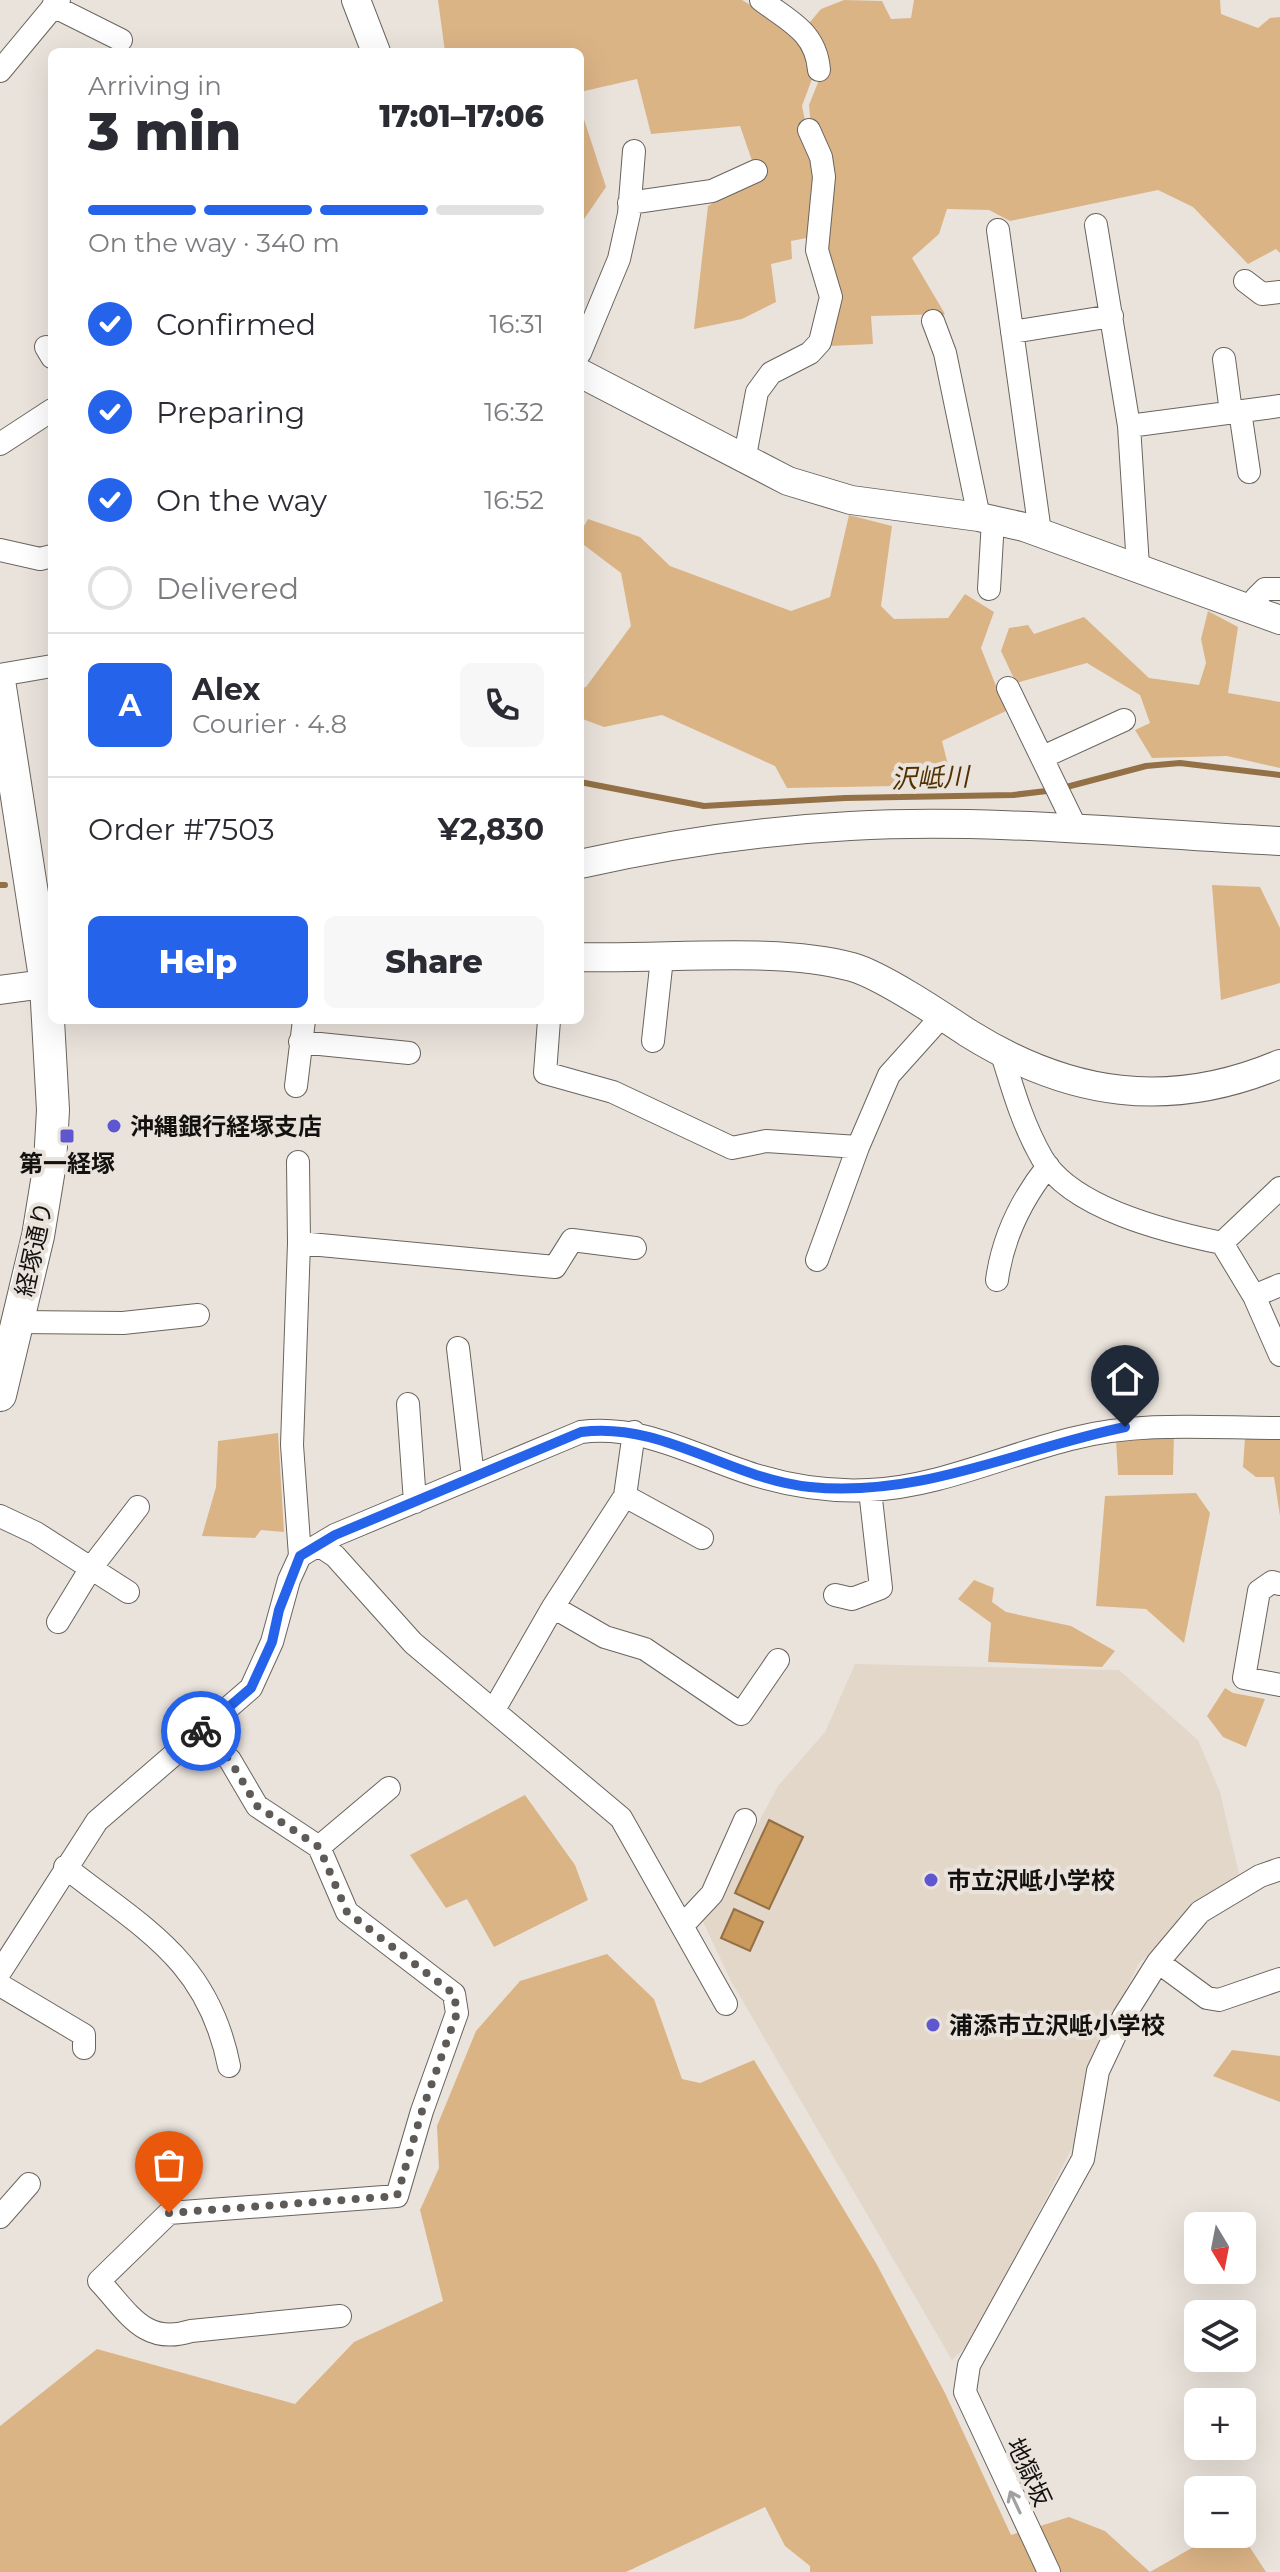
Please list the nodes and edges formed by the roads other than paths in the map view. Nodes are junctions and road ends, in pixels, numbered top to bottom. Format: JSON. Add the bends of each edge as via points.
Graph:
{"nodes":[{"id":1,"x":356,"y":0,"type":"edge"},
{"id":2,"x":761,"y":0,"type":"edge"},
{"id":3,"x":56,"y":3,"type":"edge"},
{"id":4,"x":121,"y":40,"type":"dead end"},
{"id":5,"x":374,"y":48,"type":"edge"},
{"id":6,"x":819,"y":70,"type":"dead end"},
{"id":7,"x":0,"y":71,"type":"edge"},
{"id":8,"x":809,"y":130,"type":"dead end"},
{"id":9,"x":634,"y":151,"type":"dead end"},
{"id":10,"x":756,"y":171,"type":"dead end"},
{"id":11,"x":629,"y":203,"type":"junction"},
{"id":12,"x":1096,"y":225,"type":"dead end"},
{"id":13,"x":998,"y":230,"type":"dead end"},
{"id":14,"x":1245,"y":281,"type":"dead end"},
{"id":15,"x":1280,"y":292,"type":"edge"},
{"id":16,"x":1112,"y":316,"type":"junction"},
{"id":17,"x":933,"y":321,"type":"dead end"},
{"id":18,"x":1012,"y":332,"type":"junction"},
{"id":19,"x":584,"y":343,"type":"edge"},
{"id":20,"x":1224,"y":359,"type":"dead end"},
{"id":21,"x":584,"y":375,"type":"edge"},
{"id":22,"x":1280,"y":406,"type":"edge"},
{"id":23,"x":1235,"y":412,"type":"junction"},
{"id":24,"x":48,"y":413,"type":"edge"},
{"id":25,"x":1129,"y":426,"type":"junction"},
{"id":26,"x":0,"y":444,"type":"edge"},
{"id":27,"x":744,"y":461,"type":"junction"},
{"id":28,"x":1249,"y":472,"type":"dead end"},
{"id":29,"x":986,"y":518,"type":"junction"},
{"id":30,"x":1040,"y":532,"type":"junction"},
{"id":31,"x":0,"y":550,"type":"edge"},
{"id":32,"x":48,"y":557,"type":"edge"},
{"id":33,"x":1138,"y":566,"type":"junction"},
{"id":34,"x":989,"y":589,"type":"dead end"},
{"id":35,"x":1280,"y":589,"type":"edge"},
{"id":36,"x":1253,"y":610,"type":"junction"},
{"id":37,"x":1280,"y":620,"type":"edge"},
{"id":38,"x":48,"y":667,"type":"edge"},
{"id":39,"x":0,"y":675,"type":"edge"},
{"id":40,"x":0,"y":687,"type":"edge"},
{"id":41,"x":1008,"y":688,"type":"dead end"},
{"id":42,"x":1124,"y":720,"type":"dead end"},
{"id":43,"x":1043,"y":757,"type":"junction"},
{"id":44,"x":1077,"y":830,"type":"junction"},
{"id":45,"x":1280,"y":841,"type":"edge"},
{"id":46,"x":584,"y":863,"type":"edge"},
{"id":47,"x":584,"y":957,"type":"edge"},
{"id":48,"x":662,"y":958,"type":"junction"},
{"id":49,"x":48,"y":978,"type":"edge"},
{"id":50,"x":48,"y":983,"type":"edge"},
{"id":51,"x":0,"y":990,"type":"edge"},
{"id":52,"x":942,"y":1016,"type":"junction"},
{"id":53,"x":50,"y":1024,"type":"edge"},
{"id":54,"x":549,"y":1024,"type":"edge"},
{"id":55,"x":302,"y":1031,"type":"edge"},
{"id":56,"x":653,"y":1041,"type":"dead end"},
{"id":57,"x":409,"y":1053,"type":"dead end"},
{"id":58,"x":1002,"y":1054,"type":"junction"},
{"id":59,"x":1280,"y":1064,"type":"edge"},
{"id":60,"x":296,"y":1086,"type":"dead end"},
{"id":61,"x":858,"y":1147,"type":"junction"},
{"id":62,"x":298,"y":1162,"type":"dead end"},
{"id":63,"x":1048,"y":1166,"type":"junction"},
{"id":64,"x":1280,"y":1188,"type":"edge"},
{"id":65,"x":299,"y":1243,"type":"junction"},
{"id":66,"x":1222,"y":1243,"type":"junction"},
{"id":67,"x":635,"y":1248,"type":"dead end"},
{"id":68,"x":817,"y":1260,"type":"dead end"},
{"id":69,"x":997,"y":1280,"type":"dead end"},
{"id":70,"x":1280,"y":1285,"type":"edge"},
{"id":71,"x":1254,"y":1296,"type":"junction"},
{"id":72,"x":198,"y":1315,"type":"dead end"},
{"id":73,"x":19,"y":1322,"type":"junction"},
{"id":74,"x":458,"y":1348,"type":"dead end"},
{"id":75,"x":1280,"y":1355,"type":"edge"},
{"id":76,"x":0,"y":1395,"type":"edge"},
{"id":77,"x":408,"y":1404,"type":"dead end"},
{"id":78,"x":1280,"y":1428,"type":"edge"},
{"id":79,"x":634,"y":1432,"type":"junction"},
{"id":80,"x":473,"y":1477,"type":"junction"},
{"id":81,"x":870,"y":1490,"type":"junction"},
{"id":82,"x":625,"y":1496,"type":"junction"},
{"id":83,"x":415,"y":1502,"type":"junction"},
{"id":84,"x":138,"y":1507,"type":"dead end"},
{"id":85,"x":0,"y":1516,"type":"edge"},
{"id":86,"x":702,"y":1538,"type":"dead end"},
{"id":87,"x":310,"y":1551,"type":"junction"},
{"id":88,"x":91,"y":1568,"type":"junction"},
{"id":89,"x":1280,"y":1584,"type":"edge"},
{"id":90,"x":128,"y":1592,"type":"dead end"},
{"id":91,"x":835,"y":1595,"type":"dead end"},
{"id":92,"x":553,"y":1607,"type":"junction"},
{"id":93,"x":58,"y":1622,"type":"dead end"},
{"id":94,"x":778,"y":1660,"type":"dead end"},
{"id":95,"x":1280,"y":1685,"type":"edge"},
{"id":96,"x":495,"y":1708,"type":"junction"},
{"id":97,"x":200,"y":1732,"type":"junction"},
{"id":98,"x":389,"y":1788,"type":"dead end"},
{"id":99,"x":745,"y":1820,"type":"dead end"},
{"id":100,"x":319,"y":1847,"type":"junction"},
{"id":101,"x":65,"y":1867,"type":"junction"},
{"id":102,"x":1280,"y":1869,"type":"edge"},
{"id":103,"x":683,"y":1925,"type":"junction"},
{"id":104,"x":1158,"y":1962,"type":"junction"},
{"id":105,"x":0,"y":1972,"type":"edge"},
{"id":106,"x":1280,"y":1979,"type":"edge"},
{"id":107,"x":0,"y":1985,"type":"edge"},
{"id":108,"x":726,"y":2004,"type":"dead end"},
{"id":109,"x":84,"y":2048,"type":"dead end"},
{"id":110,"x":229,"y":2066,"type":"dead end"},
{"id":111,"x":29,"y":2184,"type":"dead end"},
{"id":112,"x":0,"y":2217,"type":"edge"},
{"id":113,"x":340,"y":2316,"type":"dead end"},
{"id":114,"x":1049,"y":2572,"type":"edge"}],
"edges":[{"from":1,"to":5,"type":"street"},
{"from":2,"to":6,"type":"street","via":[[803,31],[817,51]]},
{"from":3,"to":4,"type":"street"},
{"from":3,"to":7,"type":"street"},
{"from":8,"to":27,"type":"street","via":[[824,177],[817,250],[831,297],[820,342],[771,373],[757,392]]},
{"from":9,"to":11,"type":"street"},
{"from":10,"to":11,"type":"street","via":[[712,191]]},
{"from":11,"to":19,"type":"street","via":[[619,259]]},
{"from":12,"to":16,"type":"street"},
{"from":13,"to":18,"type":"street"},
{"from":14,"to":15,"type":"street","via":[[1262,294]]},
{"from":16,"to":18,"type":"street"},
{"from":16,"to":25,"type":"street"},
{"from":17,"to":29,"type":"street"},
{"from":18,"to":30,"type":"street"},
{"from":20,"to":23,"type":"street"},
{"from":21,"to":27,"type":"street"},
{"from":22,"to":23,"type":"street"},
{"from":23,"to":25,"type":"street"},
{"from":23,"to":28,"type":"street"},
{"from":24,"to":26,"type":"street"},
{"from":25,"to":33,"type":"street"},
{"from":27,"to":29,"type":"street","via":[[851,500]]},
{"from":29,"to":30,"type":"street"},
{"from":29,"to":34,"type":"street"},
{"from":30,"to":33,"type":"street"},
{"from":31,"to":32,"type":"street"},
{"from":33,"to":36,"type":"street"},
{"from":35,"to":36,"type":"street","via":[[1265,589]]},
{"from":36,"to":37,"type":"street"},
{"from":38,"to":39,"type":"street"},
{"from":40,"to":49,"type":"main road","name":"経塚通り"},
{"from":41,"to":43,"type":"street"},
{"from":42,"to":43,"type":"street"},
{"from":43,"to":44,"type":"street"},
{"from":44,"to":45,"type":"street"},
{"from":44,"to":46,"type":"street","via":[[923,824],[798,829]]},
{"from":47,"to":48,"type":"street"},
{"from":48,"to":52,"type":"street","via":[[799,957],[855,968]]},
{"from":48,"to":56,"type":"street"},
{"from":50,"to":51,"type":"street"},
{"from":52,"to":58,"type":"street"},
{"from":52,"to":61,"type":"street","via":[[889,1075]]},
{"from":53,"to":73,"type":"main road","name":"経塚通り","via":[[50,1163]]},
{"from":54,"to":61,"type":"street","via":[[545,1073],[613,1092],[732,1148],[766,1141]]},
{"from":55,"to":57,"type":"street"},
{"from":55,"to":60,"type":"street"},
{"from":58,"to":59,"type":"street","via":[[1053,1078],[1129,1091],[1181,1093]]},
{"from":58,"to":63,"type":"street","via":[[1018,1109]]},
{"from":61,"to":68,"type":"street"},
{"from":62,"to":65,"type":"street"},
{"from":63,"to":66,"type":"street","via":[[1088,1198],[1160,1230]]},
{"from":63,"to":69,"type":"street","via":[[1024,1196],[1001,1253]]},
{"from":64,"to":66,"type":"street"},
{"from":65,"to":67,"type":"street","via":[[555,1267],[572,1240]]},
{"from":65,"to":87,"type":"street","via":[[292,1445]]},
{"from":66,"to":71,"type":"street"},
{"from":70,"to":71,"type":"street"},
{"from":71,"to":75,"type":"street"},
{"from":72,"to":73,"type":"street","via":[[123,1323]]},
{"from":73,"to":76,"type":"main road","name":"経塚通り"},
{"from":74,"to":80,"type":"street"},
{"from":77,"to":83,"type":"street"},
{"from":78,"to":81,"type":"street","via":[[1125,1427],[944,1477]]},
{"from":79,"to":80,"type":"street","via":[[581,1432]]},
{"from":79,"to":81,"type":"street","via":[[781,1482]]},
{"from":79,"to":82,"type":"street"},
{"from":80,"to":83,"type":"street"},
{"from":81,"to":91,"type":"street","via":[[881,1588],[852,1599]]},
{"from":82,"to":86,"type":"street"},
{"from":82,"to":92,"type":"street"},
{"from":83,"to":87,"type":"street"},
{"from":84,"to":88,"type":"street"},
{"from":85,"to":88,"type":"street"},
{"from":87,"to":96,"type":"street","via":[[335,1556],[413,1643]]},
{"from":87,"to":97,"type":"street","via":[[279,1610],[272,1642],[251,1688]]},
{"from":88,"to":90,"type":"street"},
{"from":88,"to":93,"type":"street"},
{"from":89,"to":95,"type":"street","via":[[1272,1582],[1259,1591],[1244,1678]]},
{"from":92,"to":94,"type":"street","via":[[605,1637],[645,1649],[741,1714]]},
{"from":92,"to":96,"type":"street"},
{"from":96,"to":103,"type":"street","via":[[621,1818]]},
{"from":97,"to":100,"type":"street","via":[[230,1760],[257,1806]]},
{"from":97,"to":101,"type":"street","via":[[97,1821]]},
{"from":98,"to":100,"type":"street"},
{"from":99,"to":103,"type":"street","via":[[712,1894]]},
{"from":100,"to":113,"type":"street","via":[[347,1912],[454,1994],[457,2013],[397,2196],[169,2213],[99,2281],[143,2329],[171,2337]]},
{"from":101,"to":105,"type":"street"},
{"from":101,"to":110,"type":"street","via":[[191,1971],[222,2030]]},
{"from":102,"to":104,"type":"street","via":[[1200,1912]]},
{"from":103,"to":108,"type":"street"},
{"from":104,"to":106,"type":"street","via":[[1207,1998],[1219,2000]]},
{"from":114,"to":104,"type":"street","name":"地獄坂","one_way":true,"via":[[965,2392],[969,2365],[1083,2159],[1098,2071]]},
{"from":107,"to":109,"type":"street","via":[[84,2035]]},
{"from":111,"to":112,"type":"street"}]}
